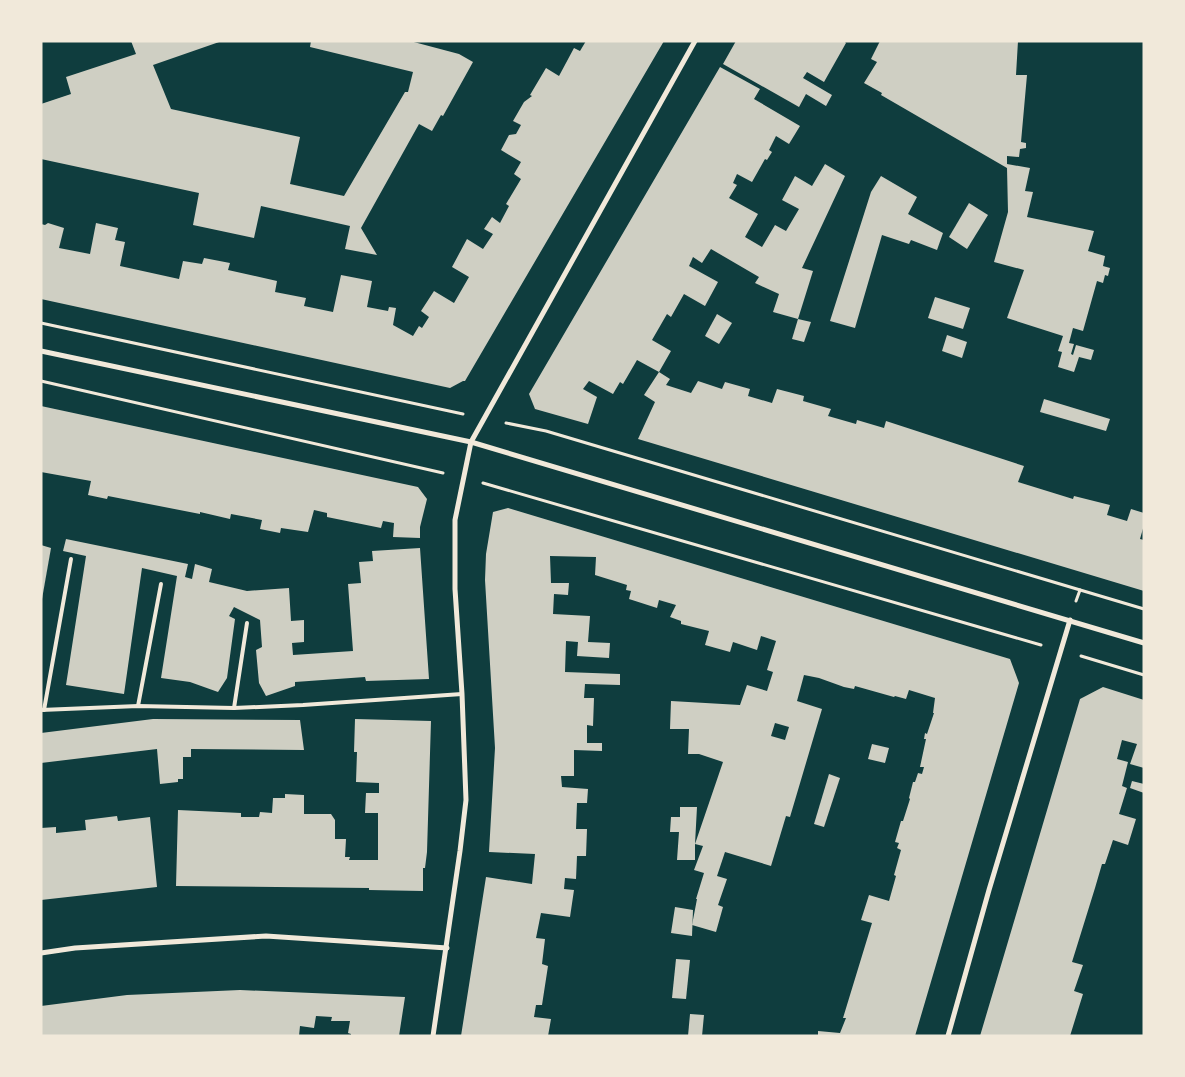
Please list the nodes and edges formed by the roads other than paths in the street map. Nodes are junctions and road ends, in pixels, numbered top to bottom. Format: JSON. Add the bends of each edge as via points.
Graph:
{"nodes":[{"id":1,"x":695,"y":41,"type":"edge"},
{"id":2,"x":41,"y":351,"type":"edge"},
{"id":3,"x":471,"y":442,"type":"junction"},
{"id":4,"x":71,"y":559,"type":"dead end"},
{"id":5,"x":161,"y":584,"type":"dead end"},
{"id":6,"x":1070,"y":620,"type":"junction"},
{"id":7,"x":247,"y":623,"type":"dead end"},
{"id":8,"x":1144,"y":642,"type":"edge"},
{"id":9,"x":462,"y":694,"type":"junction"},
{"id":10,"x":138,"y":706,"type":"junction"},
{"id":11,"x":234,"y":708,"type":"junction"},
{"id":12,"x":42,"y":710,"type":"edge"},
{"id":13,"x":447,"y":948,"type":"junction"},
{"id":14,"x":41,"y":953,"type":"edge"},
{"id":15,"x":433,"y":1036,"type":"edge"},
{"id":16,"x":948,"y":1036,"type":"edge"}],
"edges":[{"from":1,"to":3,"type":"street"},
{"from":2,"to":3,"type":"street"},
{"from":3,"to":6,"type":"street"},
{"from":3,"to":9,"type":"street","via":[[455,520],[455,589]]},
{"from":4,"to":12,"type":"lane"},
{"from":5,"to":10,"type":"lane"},
{"from":6,"to":8,"type":"street"},
{"from":6,"to":16,"type":"street"},
{"from":7,"to":11,"type":"lane"},
{"from":9,"to":11,"type":"lane"},
{"from":9,"to":13,"type":"street","via":[[466,800]]},
{"from":10,"to":11,"type":"lane"},
{"from":10,"to":12,"type":"lane"},
{"from":13,"to":14,"type":"street","via":[[266,936]]},
{"from":13,"to":15,"type":"street"}]}
